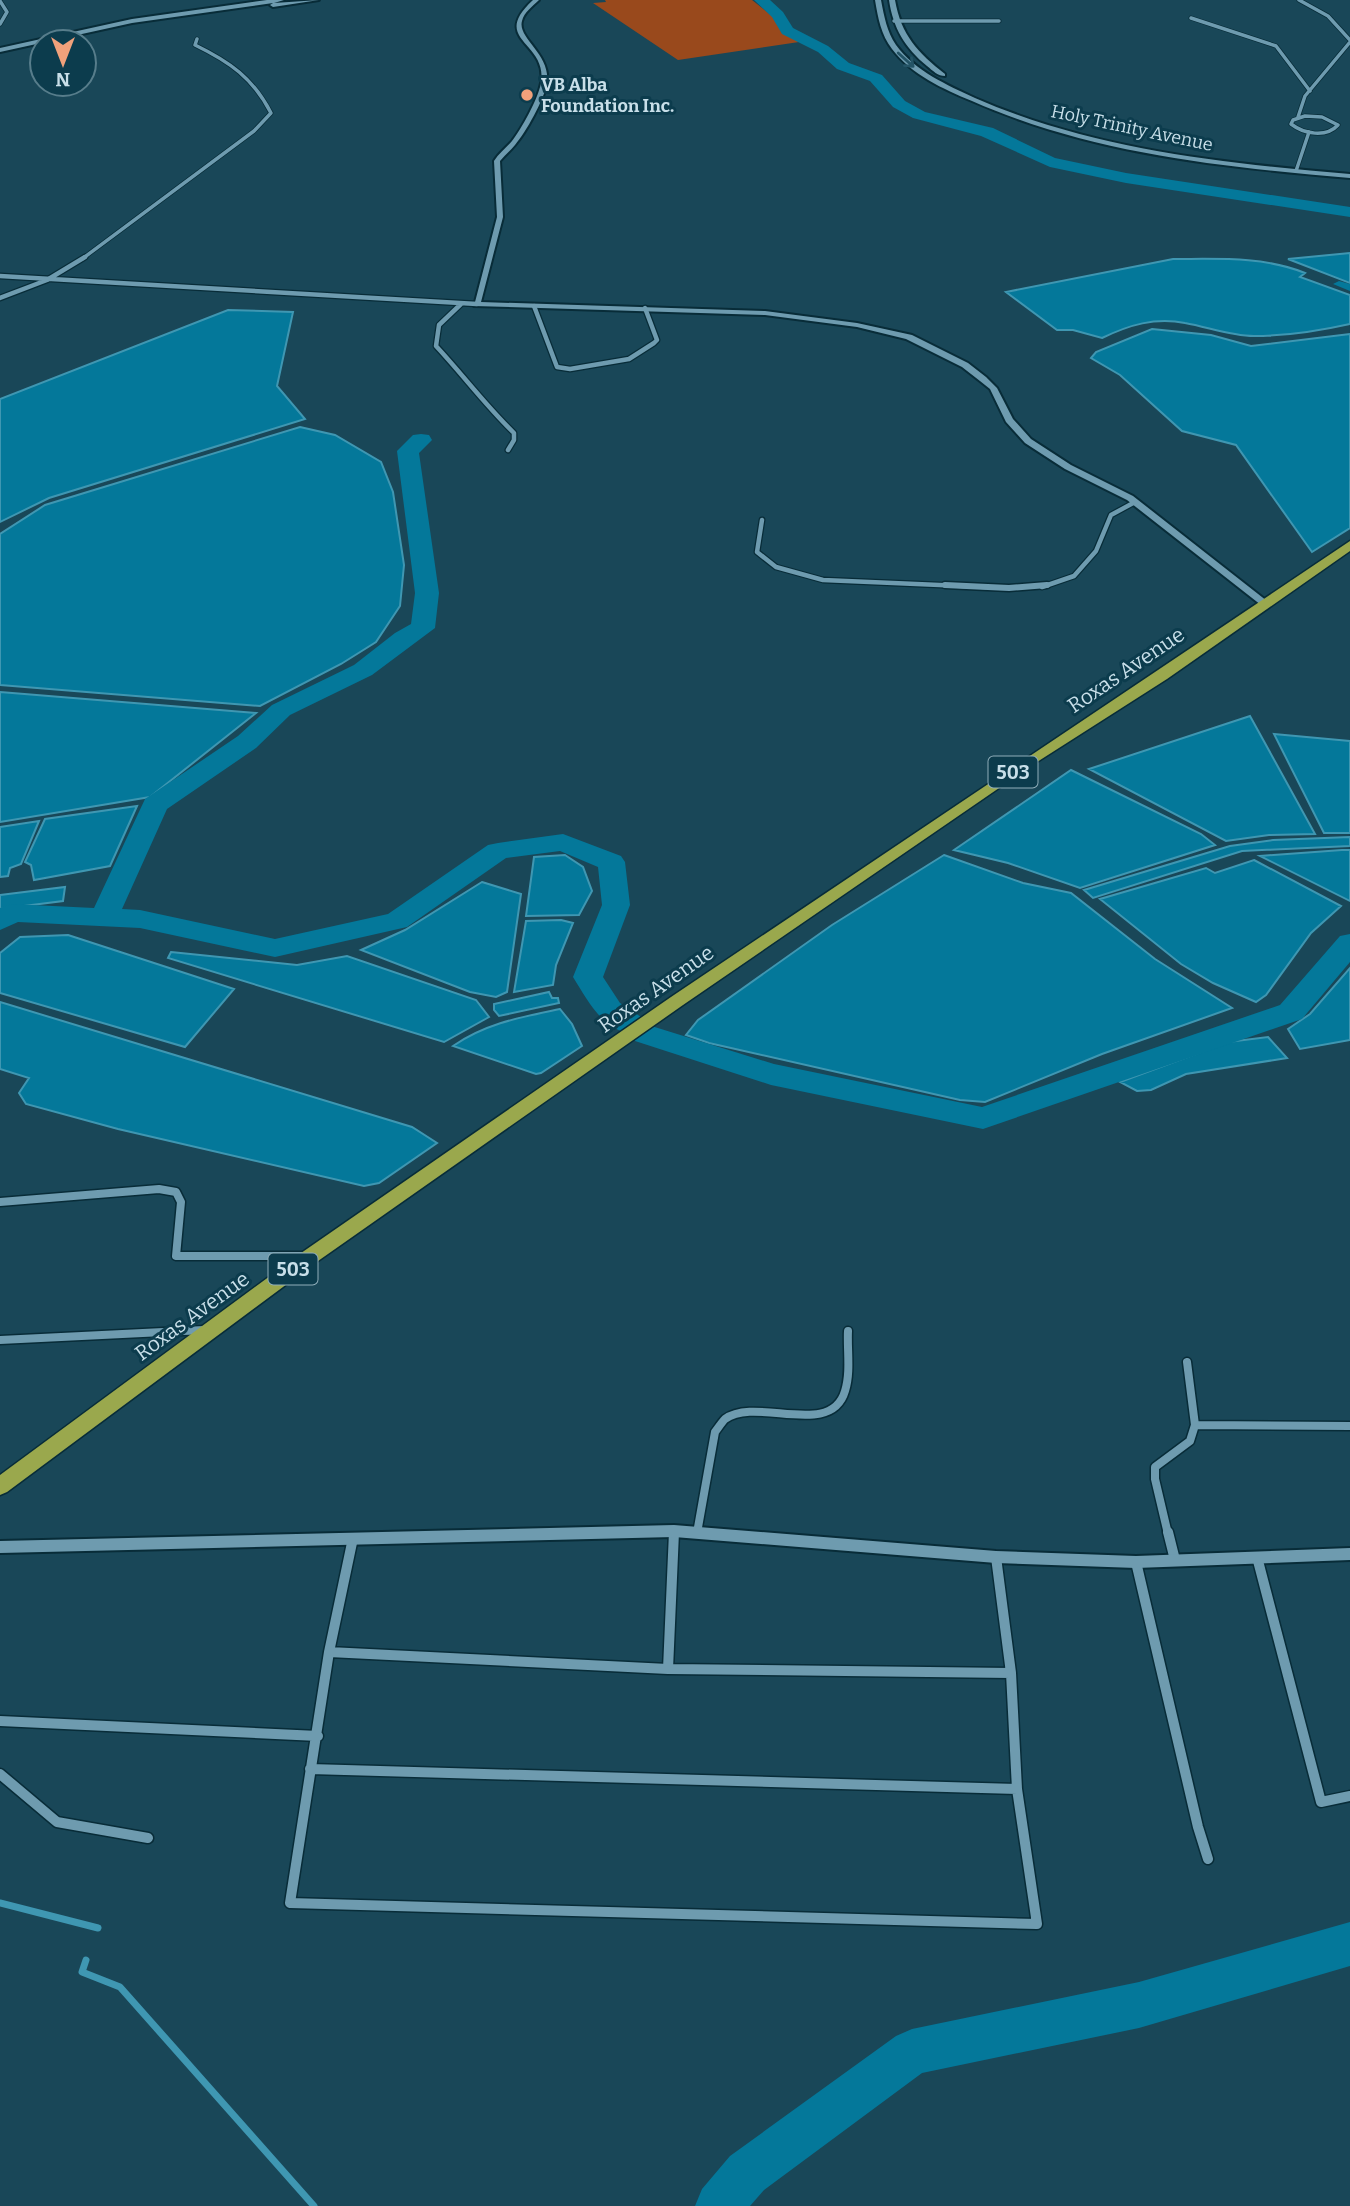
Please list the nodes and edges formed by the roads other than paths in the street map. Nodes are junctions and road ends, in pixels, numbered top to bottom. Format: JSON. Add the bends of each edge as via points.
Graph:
{"nodes":[{"id":1,"x":281,"y":0,"type":"edge"},
{"id":2,"x":316,"y":0,"type":"edge"},
{"id":3,"x":536,"y":0,"type":"edge"},
{"id":4,"x":878,"y":0,"type":"edge"},
{"id":5,"x":892,"y":0,"type":"edge"},
{"id":6,"x":1299,"y":0,"type":"edge"},
{"id":7,"x":0,"y":1,"type":"edge"},
{"id":8,"x":1191,"y":19,"type":"dead end"},
{"id":9,"x":894,"y":21,"type":"junction"},
{"id":10,"x":999,"y":21,"type":"dead end"},
{"id":11,"x":0,"y":24,"type":"edge"},
{"id":12,"x":98,"y":34,"type":"edge"},
{"id":13,"x":197,"y":39,"type":"dead end"},
{"id":14,"x":1350,"y":41,"type":"edge"},
{"id":15,"x":28,"y":47,"type":"edge"},
{"id":16,"x":0,"y":50,"type":"edge"},
{"id":17,"x":1310,"y":91,"type":"junction"},
{"id":18,"x":1297,"y":117,"type":"junction"},
{"id":19,"x":1309,"y":132,"type":"junction"},
{"id":20,"x":1297,"y":169,"type":"junction"},
{"id":21,"x":1350,"y":174,"type":"edge"},
{"id":22,"x":0,"y":276,"type":"edge"},
{"id":23,"x":47,"y":280,"type":"junction"},
{"id":24,"x":0,"y":298,"type":"edge"},
{"id":25,"x":462,"y":303,"type":"junction"},
{"id":26,"x":477,"y":304,"type":"junction"},
{"id":27,"x":534,"y":306,"type":"junction"},
{"id":28,"x":645,"y":308,"type":"junction"},
{"id":29,"x":508,"y":450,"type":"dead end"},
{"id":30,"x":1135,"y":502,"type":"junction"},
{"id":31,"x":762,"y":520,"type":"dead end"},
{"id":32,"x":1350,"y":545,"type":"edge"},
{"id":33,"x":1264,"y":603,"type":"junction"},
{"id":34,"x":0,"y":1202,"type":"edge"},
{"id":35,"x":311,"y":1256,"type":"junction"},
{"id":36,"x":211,"y":1330,"type":"junction"},
{"id":37,"x":848,"y":1331,"type":"dead end"},
{"id":38,"x":0,"y":1340,"type":"edge"},
{"id":39,"x":1186,"y":1362,"type":"dead end"},
{"id":40,"x":1195,"y":1425,"type":"junction"},
{"id":41,"x":1350,"y":1426,"type":"edge"},
{"id":42,"x":0,"y":1486,"type":"edge"},
{"id":43,"x":674,"y":1531,"type":"junction"},
{"id":44,"x":697,"y":1532,"type":"junction"},
{"id":45,"x":353,"y":1538,"type":"junction"},
{"id":46,"x":0,"y":1547,"type":"edge"},
{"id":47,"x":1350,"y":1554,"type":"edge"},
{"id":48,"x":1257,"y":1556,"type":"junction"},
{"id":49,"x":996,"y":1557,"type":"junction"},
{"id":50,"x":1175,"y":1560,"type":"junction"},
{"id":51,"x":1136,"y":1562,"type":"junction"},
{"id":52,"x":329,"y":1652,"type":"junction"},
{"id":53,"x":668,"y":1669,"type":"junction"},
{"id":54,"x":1011,"y":1673,"type":"junction"},
{"id":55,"x":0,"y":1721,"type":"edge"},
{"id":56,"x":318,"y":1736,"type":"junction"},
{"id":57,"x":310,"y":1769,"type":"junction"},
{"id":58,"x":0,"y":1774,"type":"edge"},
{"id":59,"x":1017,"y":1789,"type":"junction"},
{"id":60,"x":1350,"y":1796,"type":"edge"},
{"id":61,"x":148,"y":1838,"type":"dead end"},
{"id":62,"x":1208,"y":1859,"type":"dead end"}],
"edges":[{"from":1,"to":16,"type":"main road","via":[[144,19]]},
{"from":2,"to":12,"type":"main road","via":[[182,16]]},
{"from":3,"to":26,"type":"street","via":[[520,13],[516,28],[537,52],[544,83],[521,131],[497,161],[500,217]]},
{"from":4,"to":20,"type":"main road","name":"Holy Trinity Avenue","one_way":true,"via":[[881,21],[897,52],[935,80],[982,104],[1101,142],[1168,155]]},
{"from":5,"to":9,"type":"main road","name":"Holy Trinity Avenue"},
{"from":6,"to":14,"type":"street","via":[[1328,13]]},
{"from":7,"to":11,"type":"street","via":[[7,12]]},
{"from":8,"to":17,"type":"street","via":[[1276,46]]},
{"from":9,"to":10,"type":"street"},
{"from":9,"to":20,"type":"main road","name":"Holy Trinity Avenue","via":[[913,51],[947,78],[993,102],[1046,121],[1175,151]]},
{"from":13,"to":23,"type":"street","via":[[195,44],[237,65],[261,92],[271,113],[254,131],[89,256]]},
{"from":14,"to":17,"type":"street","via":[[1343,56]]},
{"from":15,"to":16,"type":"main road"},
{"from":17,"to":18,"type":"street"},
{"from":18,"to":19,"type":"street","via":[[1292,126]]},
{"from":18,"to":19,"type":"street","via":[[1322,117],[1338,125],[1326,132]]},
{"from":19,"to":20,"type":"street"},
{"from":20,"to":21,"type":"main road","name":"Holy Trinity Avenue"},
{"from":22,"to":23,"type":"street"},
{"from":23,"to":24,"type":"street"},
{"from":23,"to":25,"type":"street"},
{"from":25,"to":26,"type":"street"},
{"from":25,"to":29,"type":"street","via":[[439,325],[436,346],[514,433]]},
{"from":26,"to":27,"type":"street"},
{"from":27,"to":28,"type":"street"},
{"from":27,"to":28,"type":"street","via":[[557,367],[570,369],[629,359],[654,343],[657,340]]},
{"from":28,"to":30,"type":"street","via":[[765,313],[909,337],[983,379],[1016,429],[1046,454]]},
{"from":30,"to":31,"type":"street","via":[[1111,515],[1096,551],[1074,576],[1041,587],[1009,589],[823,580],[776,567],[757,551]]},
{"from":30,"to":33,"type":"street"},
{"from":32,"to":33,"type":"main road","name":"Roxas Avenue","number":"503"},
{"from":33,"to":35,"type":"main road","name":"Roxas Avenue","number":"503"},
{"from":34,"to":35,"type":"street","via":[[159,1189],[176,1192],[181,1202],[176,1256]]},
{"from":35,"to":36,"type":"main road","name":"Roxas Avenue","number":"503"},
{"from":36,"to":38,"type":"street"},
{"from":36,"to":42,"type":"main road","name":"Roxas Avenue","number":"503"},
{"from":37,"to":44,"type":"street","via":[[845,1394],[837,1406],[800,1415],[749,1412],[732,1416],[715,1432]]},
{"from":39,"to":40,"type":"street"},
{"from":40,"to":41,"type":"street"},
{"from":40,"to":50,"type":"street","via":[[1190,1441],[1155,1467]]},
{"from":43,"to":44,"type":"street"},
{"from":43,"to":45,"type":"street"},
{"from":43,"to":53,"type":"street"},
{"from":44,"to":49,"type":"street"},
{"from":45,"to":46,"type":"street"},
{"from":45,"to":52,"type":"street"},
{"from":47,"to":48,"type":"street"},
{"from":48,"to":50,"type":"street"},
{"from":48,"to":60,"type":"street","via":[[1321,1802]]},
{"from":49,"to":51,"type":"street"},
{"from":49,"to":54,"type":"street"},
{"from":50,"to":51,"type":"street"},
{"from":51,"to":62,"type":"street"},
{"from":52,"to":53,"type":"street"},
{"from":52,"to":56,"type":"street"},
{"from":53,"to":54,"type":"street"},
{"from":54,"to":59,"type":"street"},
{"from":55,"to":56,"type":"street"},
{"from":56,"to":57,"type":"street"},
{"from":57,"to":59,"type":"street"},
{"from":57,"to":59,"type":"street","via":[[290,1903],[1037,1924]]},
{"from":58,"to":61,"type":"street","via":[[57,1822]]}]}
